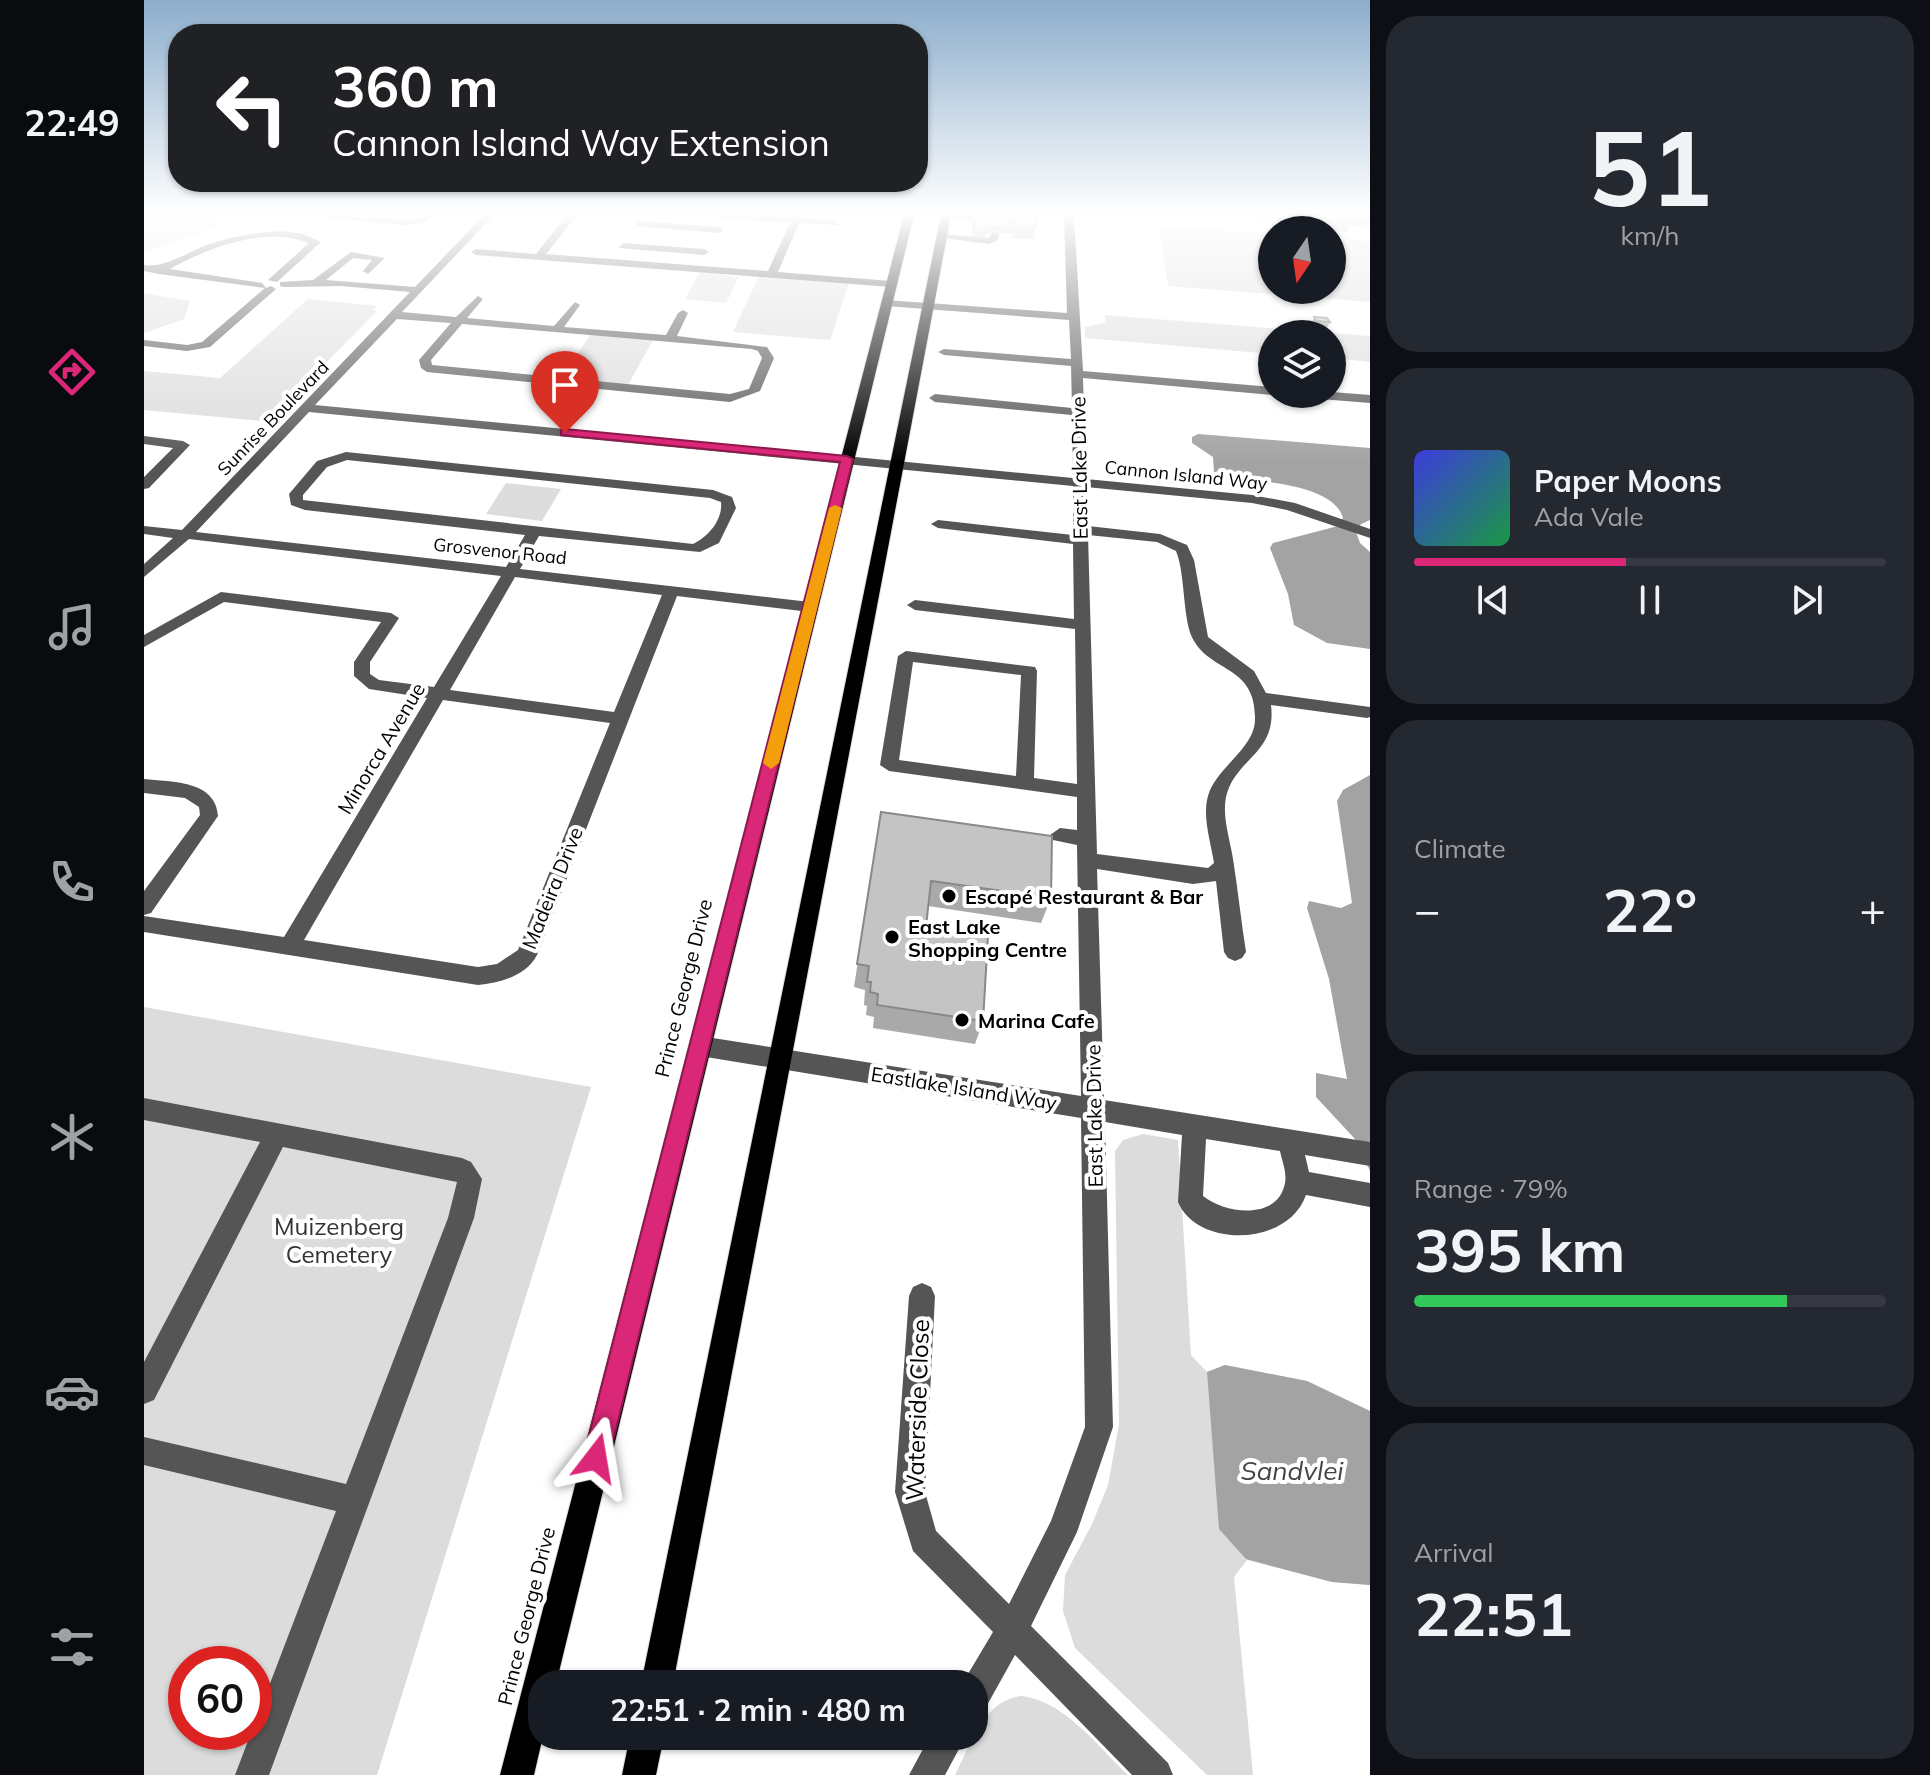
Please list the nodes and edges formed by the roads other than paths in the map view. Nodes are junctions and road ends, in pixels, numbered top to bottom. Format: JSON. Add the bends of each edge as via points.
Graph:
{"nodes":[{"id":1,"x":258,"y":298,"type":"edge"},
{"id":2,"x":411,"y":298,"type":"edge"},
{"id":3,"x":887,"y":298,"type":"edge"},
{"id":4,"x":930,"y":298,"type":"edge"},
{"id":5,"x":1072,"y":298,"type":"edge"},
{"id":6,"x":478,"y":299,"type":"dead end"},
{"id":7,"x":886,"y":303,"type":"junction"},
{"id":8,"x":575,"y":305,"type":"dead end"},
{"id":9,"x":928,"y":306,"type":"junction"},
{"id":10,"x":683,"y":313,"type":"dead end"},
{"id":11,"x":394,"y":315,"type":"junction"},
{"id":12,"x":1073,"y":317,"type":"junction"},
{"id":13,"x":458,"y":321,"type":"junction"},
{"id":14,"x":557,"y":329,"type":"junction"},
{"id":15,"x":670,"y":339,"type":"junction"},
{"id":16,"x":144,"y":343,"type":"edge"},
{"id":17,"x":944,"y":352,"type":"dead end"},
{"id":18,"x":1077,"y":368,"type":"junction"},
{"id":19,"x":1258,"y":389,"type":"edge"},
{"id":20,"x":1346,"y":397,"type":"edge"},
{"id":21,"x":935,"y":398,"type":"dead end"},
{"id":22,"x":1370,"y":399,"type":"edge"},
{"id":23,"x":307,"y":408,"type":"junction"},
{"id":24,"x":1078,"y":412,"type":"junction"},
{"id":25,"x":144,"y":440,"type":"edge"},
{"id":26,"x":847,"y":459,"type":"junction"},
{"id":27,"x":898,"y":464,"type":"junction"},
{"id":28,"x":1079,"y":481,"type":"junction"},
{"id":29,"x":144,"y":485,"type":"edge"},
{"id":30,"x":938,"y":524,"type":"dead end"},
{"id":31,"x":144,"y":530,"type":"edge"},
{"id":32,"x":534,"y":532,"type":"junction"},
{"id":33,"x":1370,"y":534,"type":"edge"},
{"id":34,"x":185,"y":535,"type":"junction"},
{"id":35,"x":1081,"y":535,"type":"junction"},
{"id":36,"x":144,"y":572,"type":"edge"},
{"id":37,"x":510,"y":573,"type":"junction"},
{"id":38,"x":671,"y":591,"type":"junction"},
{"id":39,"x":915,"y":605,"type":"dead end"},
{"id":40,"x":810,"y":607,"type":"junction"},
{"id":41,"x":1083,"y":625,"type":"junction"},
{"id":42,"x":144,"y":642,"type":"edge"},
{"id":43,"x":438,"y":695,"type":"junction"},
{"id":44,"x":1259,"y":698,"type":"junction"},
{"id":45,"x":1367,"y":712,"type":"dead end"},
{"id":46,"x":620,"y":719,"type":"junction"},
{"id":47,"x":1025,"y":784,"type":"junction"},
{"id":48,"x":144,"y":786,"type":"edge"},
{"id":49,"x":1087,"y":792,"type":"junction"},
{"id":50,"x":1060,"y":835,"type":"dead end"},
{"id":51,"x":1088,"y":850,"type":"junction"},
{"id":52,"x":1224,"y":865,"type":"junction"},
{"id":53,"x":144,"y":907,"type":"edge"},
{"id":54,"x":144,"y":924,"type":"edge"},
{"id":55,"x":289,"y":947,"type":"junction"},
{"id":56,"x":1235,"y":952,"type":"dead end"},
{"id":57,"x":700,"y":1046,"type":"junction"},
{"id":58,"x":780,"y":1059,"type":"junction"},
{"id":59,"x":144,"y":1109,"type":"edge"},
{"id":60,"x":1094,"y":1109,"type":"junction"},
{"id":61,"x":1195,"y":1126,"type":"junction"},
{"id":62,"x":277,"y":1135,"type":"junction"},
{"id":63,"x":1289,"y":1140,"type":"junction"},
{"id":64,"x":1370,"y":1154,"type":"edge"},
{"id":65,"x":1298,"y":1182,"type":"junction"},
{"id":66,"x":1370,"y":1195,"type":"edge"},
{"id":67,"x":922,"y":1296,"type":"dead end"},
{"id":68,"x":144,"y":1390,"type":"edge"},
{"id":69,"x":144,"y":1451,"type":"edge"},
{"id":70,"x":355,"y":1501,"type":"junction"},
{"id":71,"x":1013,"y":1629,"type":"junction"},
{"id":72,"x":660,"y":1670,"type":"edge"},
{"id":73,"x":988,"y":1671,"type":"edge"},
{"id":74,"x":644,"y":1750,"type":"edge"},
{"id":75,"x":941,"y":1750,"type":"edge"},
{"id":76,"x":252,"y":1775,"type":"edge"},
{"id":77,"x":517,"y":1775,"type":"edge"},
{"id":78,"x":639,"y":1775,"type":"edge"},
{"id":79,"x":926,"y":1775,"type":"edge"},
{"id":80,"x":1156,"y":1775,"type":"edge"}],
"edges":[{"from":1,"to":16,"type":"street","via":[[206,345]]},
{"from":2,"to":11,"type":"street","name":"Sunrise Boulevard"},
{"from":3,"to":7,"type":"main road","name":"Prince George Drive"},
{"from":4,"to":9,"type":"main road"},
{"from":5,"to":12,"type":"street","name":"East Lake Drive"},
{"from":6,"to":13,"type":"street"},
{"from":7,"to":9,"type":"street"},
{"from":7,"to":26,"type":"main road","name":"Prince George Drive"},
{"from":8,"to":14,"type":"street"},
{"from":9,"to":12,"type":"street"},
{"from":9,"to":27,"type":"main road"},
{"from":10,"to":15,"type":"street"},
{"from":11,"to":13,"type":"street"},
{"from":11,"to":23,"type":"street","name":"Sunrise Boulevard"},
{"from":12,"to":18,"type":"street","name":"East Lake Drive"},
{"from":13,"to":14,"type":"street"},
{"from":13,"to":15,"type":"street","via":[[425,360],[427,368],[730,398],[754,391],[768,358],[753,346]]},
{"from":14,"to":15,"type":"street"},
{"from":17,"to":18,"type":"street"},
{"from":18,"to":19,"type":"street"},
{"from":18,"to":24,"type":"street","name":"East Lake Drive"},
{"from":20,"to":22,"type":"street"},
{"from":21,"to":24,"type":"street"},
{"from":23,"to":26,"type":"street","name":"Cannon Island Way"},
{"from":23,"to":34,"type":"street","name":"Sunrise Boulevard"},
{"from":24,"to":28,"type":"street","name":"East Lake Drive"},
{"from":25,"to":29,"type":"street","via":[[183,445]]},
{"from":26,"to":27,"type":"street","name":"Cannon Island Way"},
{"from":26,"to":40,"type":"main road","name":"Prince George Drive"},
{"from":27,"to":28,"type":"street","name":"Cannon Island Way"},
{"from":27,"to":58,"type":"main road"},
{"from":28,"to":33,"type":"street","name":"Cannon Island Way","via":[[1252,499],[1290,506]]},
{"from":28,"to":35,"type":"street","name":"East Lake Drive"},
{"from":30,"to":35,"type":"street"},
{"from":31,"to":34,"type":"street","name":"Grosvenor Road"},
{"from":32,"to":32,"type":"street","via":[[305,506],[295,497],[322,464],[346,456],[713,494],[729,504],[714,540],[702,548]]},
{"from":32,"to":37,"type":"street","name":"Minorca Avenue"},
{"from":34,"to":36,"type":"street","name":"Sunrise Boulevard"},
{"from":34,"to":37,"type":"street","name":"Grosvenor Road"},
{"from":35,"to":41,"type":"street","name":"East Lake Drive"},
{"from":35,"to":44,"type":"street","via":[[1160,538],[1178,544],[1187,560],[1200,638],[1247,674]]},
{"from":37,"to":38,"type":"street","name":"Grosvenor Road"},
{"from":37,"to":43,"type":"street","name":"Minorca Avenue"},
{"from":38,"to":40,"type":"street","name":"Grosvenor Road"},
{"from":38,"to":46,"type":"street","name":"Madeira Drive"},
{"from":39,"to":41,"type":"street"},
{"from":40,"to":57,"type":"main road","name":"Prince George Drive"},
{"from":41,"to":49,"type":"street","name":"East Lake Drive"},
{"from":42,"to":43,"type":"street","via":[[221,597],[391,618],[362,662],[362,676],[375,685]]},
{"from":43,"to":46,"type":"street"},
{"from":43,"to":55,"type":"street","name":"Minorca Avenue"},
{"from":44,"to":45,"type":"street"},
{"from":44,"to":52,"type":"street","via":[[1263,733],[1218,795]]},
{"from":46,"to":55,"type":"street","name":"Madeira Drive","via":[[518,964],[478,976]]},
{"from":47,"to":47,"type":"street","via":[[1029,671],[906,656],[889,765]]},
{"from":47,"to":49,"type":"street"},
{"from":48,"to":53,"type":"street","via":[[197,794],[211,806]]},
{"from":49,"to":51,"type":"street","name":"East Lake Drive"},
{"from":50,"to":51,"type":"street"},
{"from":51,"to":52,"type":"street","via":[[1206,877]]},
{"from":51,"to":60,"type":"street","name":"East Lake Drive"},
{"from":52,"to":56,"type":"street"},
{"from":54,"to":55,"type":"street","name":"Madeira Drive"},
{"from":57,"to":58,"type":"street","name":"Eastlake Island Way"},
{"from":57,"to":77,"type":"main road","name":"Prince George Drive"},
{"from":58,"to":60,"type":"street","name":"Eastlake Island Way"},
{"from":58,"to":72,"type":"main road"},
{"from":59,"to":62,"type":"street"},
{"from":60,"to":61,"type":"street","name":"Eastlake Island Way"},
{"from":60,"to":71,"type":"street","name":"East Lake Drive","via":[[1099,1427],[1069,1518]]},
{"from":61,"to":63,"type":"street","name":"Eastlake Island Way"},
{"from":61,"to":65,"type":"street","via":[[1190,1202],[1199,1212],[1254,1225],[1276,1215],[1292,1199]]},
{"from":62,"to":68,"type":"street"},
{"from":62,"to":70,"type":"street","via":[[462,1170],[470,1179],[461,1218]]},
{"from":63,"to":64,"type":"street","name":"Eastlake Island Way"},
{"from":63,"to":65,"type":"street"},
{"from":65,"to":66,"type":"street"},
{"from":67,"to":71,"type":"street","name":"Waterside Close","via":[[910,1492],[914,1512],[924,1540]]},
{"from":69,"to":70,"type":"street"},
{"from":70,"to":76,"type":"street"},
{"from":71,"to":73,"type":"street","name":"East Lake Drive"},
{"from":71,"to":80,"type":"street","name":"Waterside Close"},
{"from":74,"to":78,"type":"main road"},
{"from":75,"to":79,"type":"street"}]}
